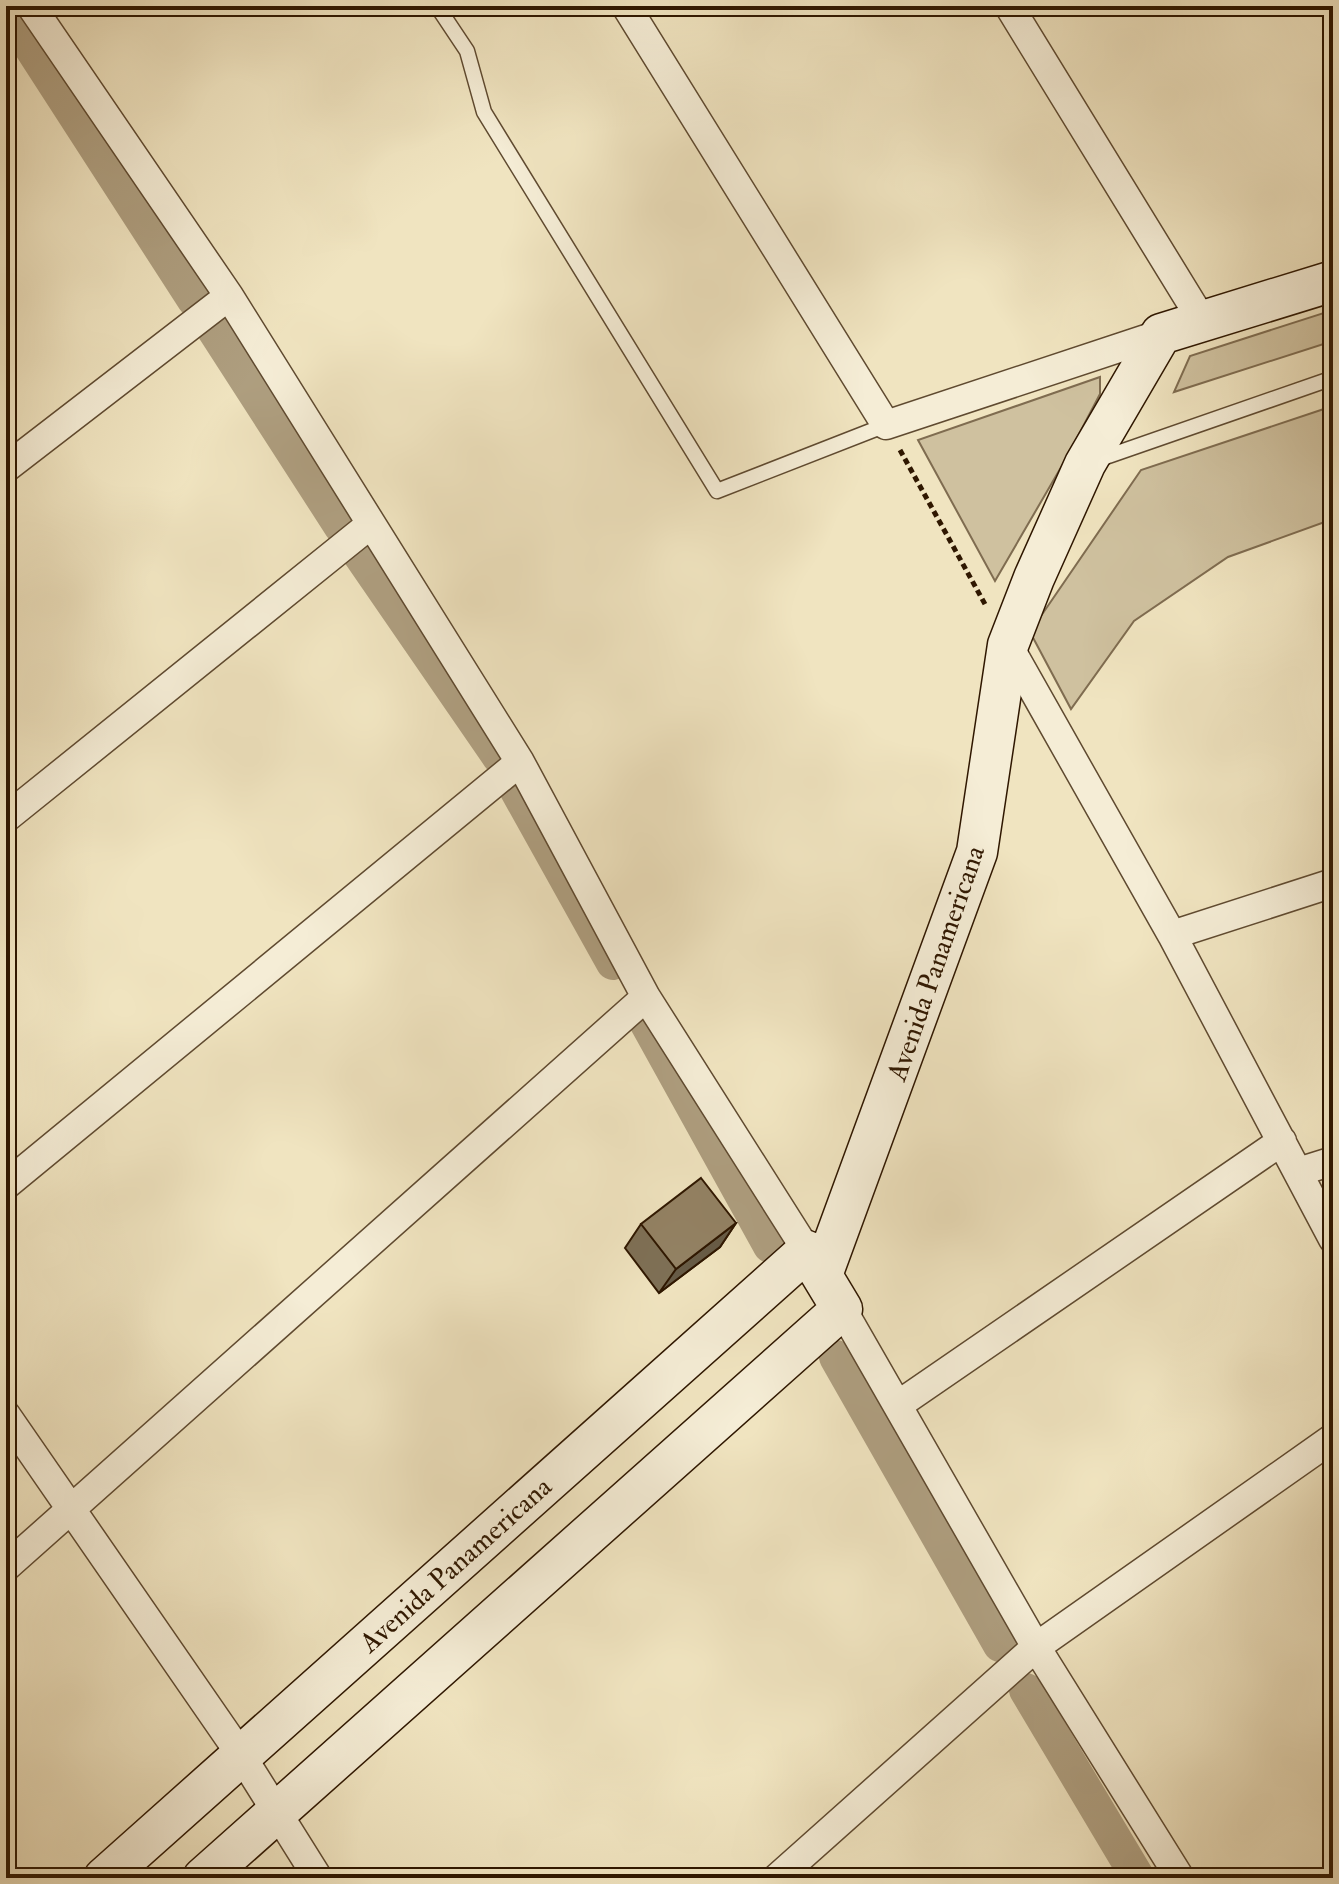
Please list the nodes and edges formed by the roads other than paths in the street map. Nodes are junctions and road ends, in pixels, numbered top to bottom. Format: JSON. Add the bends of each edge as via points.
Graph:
{"nodes":[{"id":1,"x":31,"y":6,"type":"edge"},
{"id":2,"x":437,"y":6,"type":"edge"},
{"id":3,"x":626,"y":6,"type":"edge"},
{"id":4,"x":1009,"y":6,"type":"edge"},
{"id":5,"x":1333,"y":281,"type":"edge"},
{"id":6,"x":229,"y":296,"type":"junction"},
{"id":7,"x":1203,"y":322,"type":"junction"},
{"id":8,"x":1161,"y":334,"type":"junction"},
{"id":9,"x":1333,"y":378,"type":"edge"},
{"id":10,"x":886,"y":425,"type":"junction"},
{"id":11,"x":1085,"y":464,"type":"junction"},
{"id":12,"x":6,"y":468,"type":"edge"},
{"id":13,"x":371,"y":524,"type":"junction"},
{"id":14,"x":1008,"y":645,"type":"junction"},
{"id":15,"x":520,"y":762,"type":"junction"},
{"id":16,"x":6,"y":818,"type":"edge"},
{"id":17,"x":1333,"y":883,"type":"edge"},
{"id":18,"x":1172,"y":935,"type":"junction"},
{"id":19,"x":646,"y":997,"type":"junction"},
{"id":20,"x":1282,"y":1141,"type":"junction"},
{"id":21,"x":1333,"y":1161,"type":"edge"},
{"id":22,"x":1298,"y":1172,"type":"junction"},
{"id":23,"x":6,"y":1185,"type":"edge"},
{"id":24,"x":1333,"y":1239,"type":"edge"},
{"id":25,"x":815,"y":1263,"type":"junction"},
{"id":26,"x":842,"y":1309,"type":"junction"},
{"id":27,"x":898,"y":1405,"type":"junction"},
{"id":28,"x":6,"y":1415,"type":"edge"},
{"id":29,"x":1333,"y":1438,"type":"edge"},
{"id":30,"x":71,"y":1510,"type":"junction"},
{"id":31,"x":6,"y":1567,"type":"edge"},
{"id":32,"x":1036,"y":1647,"type":"junction"},
{"id":33,"x":241,"y":1755,"type":"junction"},
{"id":34,"x":277,"y":1812,"type":"junction"},
{"id":35,"x":104,"y":1878,"type":"edge"},
{"id":36,"x":203,"y":1878,"type":"edge"},
{"id":37,"x":318,"y":1878,"type":"edge"},
{"id":38,"x":777,"y":1878,"type":"edge"},
{"id":39,"x":1180,"y":1878,"type":"edge"}],
"edges":[{"from":1,"to":6,"type":"street"},
{"from":2,"to":10,"type":"lane","via":[[467,51],[484,112],[717,491]]},
{"from":3,"to":10,"type":"street"},
{"from":4,"to":7,"type":"street"},
{"from":5,"to":7,"type":"main road"},
{"from":6,"to":12,"type":"street"},
{"from":6,"to":13,"type":"street"},
{"from":7,"to":8,"type":"main road"},
{"from":8,"to":10,"type":"street"},
{"from":8,"to":11,"type":"main road","name":"Avenida Panamericana"},
{"from":9,"to":11,"type":"lane"},
{"from":11,"to":14,"type":"main road","name":"Avenida Panamericana"},
{"from":13,"to":15,"type":"street"},
{"from":13,"to":16,"type":"street"},
{"from":14,"to":18,"type":"street"},
{"from":14,"to":25,"type":"main road","name":"Avenida Panamericana","via":[[977,852]]},
{"from":15,"to":19,"type":"street"},
{"from":15,"to":23,"type":"street"},
{"from":17,"to":18,"type":"street"},
{"from":18,"to":20,"type":"street"},
{"from":19,"to":25,"type":"street"},
{"from":19,"to":30,"type":"street"},
{"from":20,"to":22,"type":"street"},
{"from":20,"to":27,"type":"street"},
{"from":21,"to":22,"type":"street"},
{"from":22,"to":24,"type":"street"},
{"from":25,"to":26,"type":"main road"},
{"from":25,"to":33,"type":"main road","name":"Avenida Panamericana"},
{"from":26,"to":27,"type":"street"},
{"from":26,"to":34,"type":"main road"},
{"from":27,"to":32,"type":"street"},
{"from":28,"to":30,"type":"street"},
{"from":29,"to":32,"type":"street"},
{"from":30,"to":31,"type":"street"},
{"from":30,"to":33,"type":"street"},
{"from":32,"to":38,"type":"street"},
{"from":32,"to":39,"type":"street"},
{"from":33,"to":34,"type":"street"},
{"from":33,"to":35,"type":"main road","name":"Avenida Panamericana"},
{"from":34,"to":36,"type":"main road"},
{"from":34,"to":37,"type":"street"}]}
